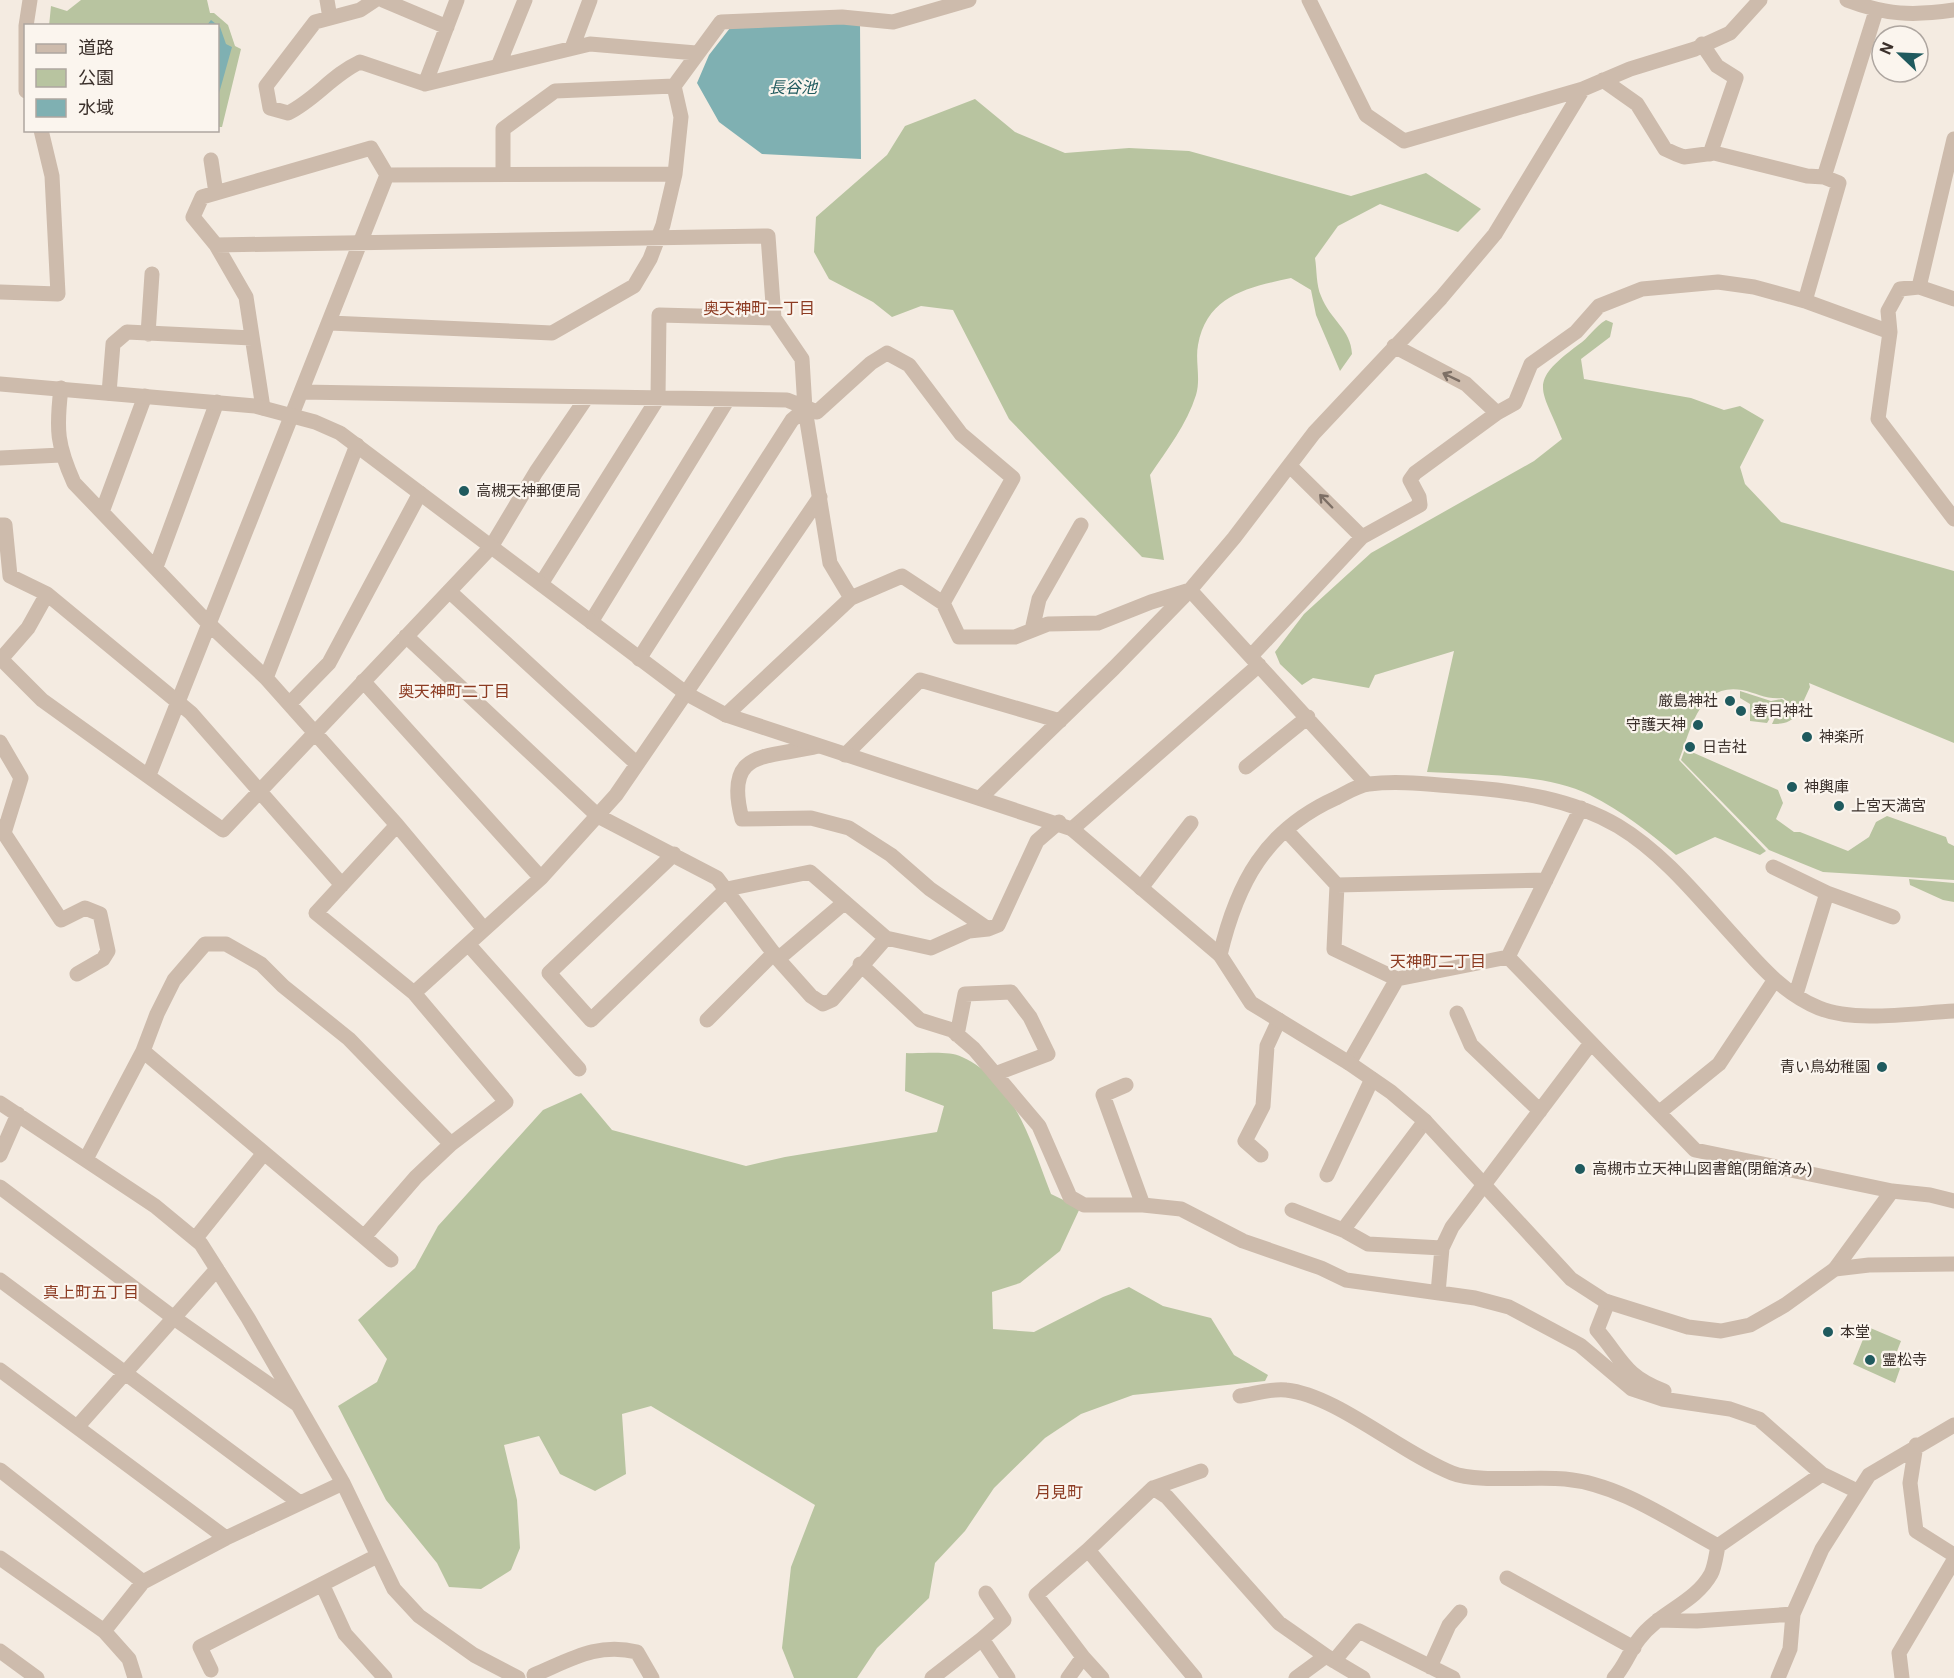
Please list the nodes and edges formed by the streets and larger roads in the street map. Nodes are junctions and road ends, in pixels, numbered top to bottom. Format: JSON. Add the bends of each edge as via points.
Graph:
{"nodes":[{"id":1,"x":30,"y":0,"type":"edge"},
{"id":2,"x":327,"y":0,"type":"edge"},
{"id":3,"x":375,"y":0,"type":"edge"},
{"id":4,"x":458,"y":0,"type":"edge"},
{"id":5,"x":525,"y":0,"type":"edge"},
{"id":6,"x":590,"y":0,"type":"edge"},
{"id":7,"x":969,"y":0,"type":"edge"},
{"id":8,"x":1309,"y":0,"type":"edge"},
{"id":9,"x":1760,"y":0,"type":"edge"},
{"id":10,"x":1847,"y":0,"type":"edge"},
{"id":11,"x":389,"y":1,"type":"edge"},
{"id":12,"x":1954,"y":10,"type":"edge"},
{"id":13,"x":1876,"y":11,"type":"junction"},
{"id":14,"x":330,"y":18,"type":"junction"},
{"id":15,"x":26,"y":24,"type":"edge"},
{"id":16,"x":447,"y":27,"type":"junction"},
{"id":17,"x":1702,"y":44,"type":"junction"},
{"id":18,"x":572,"y":48,"type":"junction"},
{"id":19,"x":696,"y":53,"type":"junction"},
{"id":20,"x":499,"y":64,"type":"junction"},
{"id":21,"x":1603,"y":80,"type":"junction"},
{"id":22,"x":425,"y":84,"type":"junction"},
{"id":23,"x":674,"y":86,"type":"junction"},
{"id":24,"x":1582,"y":89,"type":"junction"},
{"id":25,"x":41,"y":132,"type":"edge"},
{"id":26,"x":1954,"y":140,"type":"edge"},
{"id":27,"x":1710,"y":154,"type":"junction"},
{"id":28,"x":211,"y":160,"type":"dead end"},
{"id":29,"x":503,"y":174,"type":"junction"},
{"id":30,"x":675,"y":174,"type":"junction"},
{"id":31,"x":387,"y":175,"type":"junction"},
{"id":32,"x":1824,"y":177,"type":"junction"},
{"id":33,"x":216,"y":193,"type":"junction"},
{"id":34,"x":659,"y":236,"type":"junction"},
{"id":35,"x":361,"y":242,"type":"junction"},
{"id":36,"x":216,"y":245,"type":"junction"},
{"id":37,"x":152,"y":274,"type":"dead end"},
{"id":38,"x":1919,"y":287,"type":"junction"},
{"id":39,"x":0,"y":292,"type":"edge"},
{"id":40,"x":1954,"y":299,"type":"edge"},
{"id":41,"x":1805,"y":301,"type":"junction"},
{"id":42,"x":774,"y":318,"type":"junction"},
{"id":43,"x":330,"y":323,"type":"junction"},
{"id":44,"x":1890,"y":332,"type":"junction"},
{"id":45,"x":148,"y":334,"type":"junction"},
{"id":46,"x":252,"y":338,"type":"junction"},
{"id":47,"x":1394,"y":346,"type":"junction"},
{"id":48,"x":0,"y":384,"type":"edge"},
{"id":49,"x":61,"y":388,"type":"junction"},
{"id":50,"x":301,"y":392,"type":"junction"},
{"id":51,"x":109,"y":393,"type":"junction"},
{"id":52,"x":145,"y":396,"type":"junction"},
{"id":53,"x":587,"y":397,"type":"junction"},
{"id":54,"x":658,"y":398,"type":"junction"},
{"id":55,"x":728,"y":399,"type":"junction"},
{"id":56,"x":217,"y":402,"type":"junction"},
{"id":57,"x":263,"y":408,"type":"junction"},
{"id":58,"x":805,"y":409,"type":"junction"},
{"id":59,"x":1497,"y":413,"type":"junction"},
{"id":60,"x":291,"y":414,"type":"junction"},
{"id":61,"x":357,"y":446,"type":"junction"},
{"id":62,"x":61,"y":455,"type":"junction"},
{"id":63,"x":0,"y":458,"type":"edge"},
{"id":64,"x":1290,"y":466,"type":"junction"},
{"id":65,"x":420,"y":493,"type":"junction"},
{"id":66,"x":820,"y":497,"type":"junction"},
{"id":67,"x":102,"y":512,"type":"junction"},
{"id":68,"x":1954,"y":519,"type":"edge"},
{"id":69,"x":0,"y":525,"type":"edge"},
{"id":70,"x":1081,"y":525,"type":"dead end"},
{"id":71,"x":1362,"y":537,"type":"junction"},
{"id":72,"x":491,"y":547,"type":"junction"},
{"id":73,"x":156,"y":567,"type":"junction"},
{"id":74,"x":541,"y":584,"type":"junction"},
{"id":75,"x":1190,"y":590,"type":"junction"},
{"id":76,"x":449,"y":591,"type":"junction"},
{"id":77,"x":47,"y":594,"type":"junction"},
{"id":78,"x":851,"y":598,"type":"junction"},
{"id":79,"x":943,"y":603,"type":"junction"},
{"id":80,"x":591,"y":622,"type":"junction"},
{"id":81,"x":209,"y":624,"type":"junction"},
{"id":82,"x":1032,"y":630,"type":"junction"},
{"id":83,"x":406,"y":636,"type":"junction"},
{"id":84,"x":639,"y":659,"type":"junction"},
{"id":85,"x":1255,"y":661,"type":"junction"},
{"id":86,"x":266,"y":678,"type":"junction"},
{"id":87,"x":363,"y":681,"type":"junction"},
{"id":88,"x":687,"y":694,"type":"junction"},
{"id":89,"x":178,"y":703,"type":"junction"},
{"id":90,"x":289,"y":704,"type":"junction"},
{"id":91,"x":726,"y":715,"type":"junction"},
{"id":92,"x":1308,"y":717,"type":"junction"},
{"id":93,"x":1060,"y":721,"type":"junction"},
{"id":94,"x":315,"y":732,"type":"junction"},
{"id":95,"x":0,"y":742,"type":"edge"},
{"id":96,"x":818,"y":746,"type":"junction"},
{"id":97,"x":845,"y":755,"type":"junction"},
{"id":98,"x":637,"y":764,"type":"junction"},
{"id":99,"x":1246,"y":767,"type":"dead end"},
{"id":100,"x":149,"y":775,"type":"junction"},
{"id":101,"x":1367,"y":784,"type":"junction"},
{"id":102,"x":260,"y":790,"type":"junction"},
{"id":103,"x":980,"y":798,"type":"junction"},
{"id":104,"x":1581,"y":808,"type":"junction"},
{"id":105,"x":598,"y":816,"type":"junction"},
{"id":106,"x":1191,"y":823,"type":"dead end"},
{"id":107,"x":397,"y":825,"type":"junction"},
{"id":108,"x":1065,"y":826,"type":"junction"},
{"id":109,"x":2,"y":830,"type":"edge"},
{"id":110,"x":1286,"y":830,"type":"junction"},
{"id":111,"x":674,"y":854,"type":"junction"},
{"id":112,"x":1773,"y":867,"type":"dead end"},
{"id":113,"x":542,"y":878,"type":"junction"},
{"id":114,"x":1546,"y":880,"type":"junction"},
{"id":115,"x":342,"y":885,"type":"junction"},
{"id":116,"x":1337,"y":885,"type":"junction"},
{"id":117,"x":1141,"y":888,"type":"junction"},
{"id":118,"x":727,"y":889,"type":"junction"},
{"id":119,"x":1827,"y":893,"type":"junction"},
{"id":120,"x":845,"y":902,"type":"junction"},
{"id":121,"x":1893,"y":917,"type":"dead end"},
{"id":122,"x":484,"y":929,"type":"junction"},
{"id":123,"x":988,"y":930,"type":"junction"},
{"id":124,"x":886,"y":938,"type":"junction"},
{"id":125,"x":468,"y":944,"type":"junction"},
{"id":126,"x":1220,"y":955,"type":"junction"},
{"id":127,"x":776,"y":956,"type":"junction"},
{"id":128,"x":1508,"y":957,"type":"junction"},
{"id":129,"x":860,"y":964,"type":"junction"},
{"id":130,"x":76,"y":974,"type":"dead end"},
{"id":131,"x":1397,"y":979,"type":"junction"},
{"id":132,"x":1774,"y":981,"type":"junction"},
{"id":133,"x":414,"y":993,"type":"junction"},
{"id":134,"x":1796,"y":994,"type":"junction"},
{"id":135,"x":1954,"y":1011,"type":"edge"},
{"id":136,"x":1457,"y":1013,"type":"dead end"},
{"id":137,"x":707,"y":1020,"type":"dead end"},
{"id":138,"x":1279,"y":1020,"type":"junction"},
{"id":139,"x":957,"y":1035,"type":"junction"},
{"id":140,"x":1591,"y":1043,"type":"junction"},
{"id":141,"x":143,"y":1051,"type":"junction"},
{"id":142,"x":1349,"y":1063,"type":"junction"},
{"id":143,"x":579,"y":1069,"type":"dead end"},
{"id":144,"x":995,"y":1074,"type":"junction"},
{"id":145,"x":1372,"y":1079,"type":"junction"},
{"id":146,"x":1126,"y":1085,"type":"dead end"},
{"id":147,"x":0,"y":1103,"type":"edge"},
{"id":148,"x":1540,"y":1111,"type":"junction"},
{"id":149,"x":1660,"y":1112,"type":"junction"},
{"id":150,"x":18,"y":1114,"type":"junction"},
{"id":151,"x":1425,"y":1121,"type":"junction"},
{"id":152,"x":450,"y":1143,"type":"junction"},
{"id":153,"x":264,"y":1154,"type":"junction"},
{"id":154,"x":0,"y":1155,"type":"edge"},
{"id":155,"x":1261,"y":1155,"type":"dead end"},
{"id":156,"x":86,"y":1159,"type":"junction"},
{"id":157,"x":1327,"y":1175,"type":"dead end"},
{"id":158,"x":1485,"y":1186,"type":"junction"},
{"id":159,"x":0,"y":1187,"type":"edge"},
{"id":160,"x":1892,"y":1191,"type":"junction"},
{"id":161,"x":1954,"y":1201,"type":"edge"},
{"id":162,"x":1143,"y":1205,"type":"junction"},
{"id":163,"x":1292,"y":1210,"type":"dead end"},
{"id":164,"x":1343,"y":1230,"type":"junction"},
{"id":165,"x":364,"y":1238,"type":"junction"},
{"id":166,"x":195,"y":1239,"type":"junction"},
{"id":167,"x":1442,"y":1248,"type":"junction"},
{"id":168,"x":391,"y":1260,"type":"dead end"},
{"id":169,"x":1954,"y":1264,"type":"edge"},
{"id":170,"x":217,"y":1269,"type":"junction"},
{"id":171,"x":1835,"y":1269,"type":"junction"},
{"id":172,"x":0,"y":1280,"type":"edge"},
{"id":173,"x":1438,"y":1293,"type":"junction"},
{"id":174,"x":1608,"y":1302,"type":"junction"},
{"id":175,"x":174,"y":1318,"type":"junction"},
{"id":176,"x":0,"y":1370,"type":"edge"},
{"id":177,"x":126,"y":1372,"type":"junction"},
{"id":178,"x":1240,"y":1396,"type":"dead end"},
{"id":179,"x":299,"y":1406,"type":"junction"},
{"id":180,"x":1730,"y":1409,"type":"junction"},
{"id":181,"x":1954,"y":1425,"type":"edge"},
{"id":182,"x":78,"y":1426,"type":"junction"},
{"id":183,"x":1916,"y":1445,"type":"junction"},
{"id":184,"x":0,"y":1470,"type":"edge"},
{"id":185,"x":1201,"y":1471,"type":"dead end"},
{"id":186,"x":1822,"y":1474,"type":"junction"},
{"id":187,"x":343,"y":1483,"type":"junction"},
{"id":188,"x":1153,"y":1488,"type":"junction"},
{"id":189,"x":1857,"y":1491,"type":"junction"},
{"id":190,"x":300,"y":1503,"type":"junction"},
{"id":191,"x":226,"y":1538,"type":"junction"},
{"id":192,"x":1718,"y":1546,"type":"junction"},
{"id":193,"x":1088,"y":1550,"type":"junction"},
{"id":194,"x":1954,"y":1555,"type":"edge"},
{"id":195,"x":377,"y":1556,"type":"junction"},
{"id":196,"x":0,"y":1558,"type":"edge"},
{"id":197,"x":1954,"y":1560,"type":"edge"},
{"id":198,"x":1507,"y":1578,"type":"dead end"},
{"id":199,"x":143,"y":1582,"type":"junction"},
{"id":200,"x":322,"y":1584,"type":"junction"},
{"id":201,"x":986,"y":1593,"type":"dead end"},
{"id":202,"x":1460,"y":1612,"type":"dead end"},
{"id":203,"x":1793,"y":1614,"type":"junction"},
{"id":204,"x":1658,"y":1620,"type":"junction"},
{"id":205,"x":104,"y":1631,"type":"junction"},
{"id":206,"x":982,"y":1639,"type":"junction"},
{"id":207,"x":1634,"y":1648,"type":"junction"},
{"id":208,"x":0,"y":1651,"type":"edge"},
{"id":209,"x":1083,"y":1657,"type":"junction"},
{"id":210,"x":1330,"y":1658,"type":"junction"},
{"id":211,"x":1430,"y":1666,"type":"junction"},
{"id":212,"x":211,"y":1670,"type":"dead end"},
{"id":213,"x":534,"y":1675,"type":"dead end"},
{"id":214,"x":37,"y":1678,"type":"edge"},
{"id":215,"x":135,"y":1678,"type":"edge"},
{"id":216,"x":385,"y":1678,"type":"edge"},
{"id":217,"x":517,"y":1678,"type":"edge"},
{"id":218,"x":652,"y":1678,"type":"edge"},
{"id":219,"x":933,"y":1678,"type":"edge"},
{"id":220,"x":1008,"y":1678,"type":"edge"},
{"id":221,"x":1068,"y":1678,"type":"edge"},
{"id":222,"x":1102,"y":1678,"type":"edge"},
{"id":223,"x":1195,"y":1678,"type":"edge"},
{"id":224,"x":1296,"y":1678,"type":"edge"},
{"id":225,"x":1363,"y":1678,"type":"edge"},
{"id":226,"x":1453,"y":1678,"type":"edge"},
{"id":227,"x":1614,"y":1678,"type":"edge"},
{"id":228,"x":1778,"y":1678,"type":"edge"},
{"id":229,"x":1902,"y":1678,"type":"edge"}],
"edges":[{"from":1,"to":15,"type":"street"},
{"from":2,"to":14,"type":"street"},
{"from":3,"to":14,"type":"street","via":[[360,10]]},
{"from":4,"to":16,"type":"street"},
{"from":5,"to":20,"type":"street"},
{"from":6,"to":18,"type":"street"},
{"from":7,"to":19,"type":"street","via":[[893,22],[842,18],[721,22]]},
{"from":8,"to":24,"type":"street","via":[[1366,115],[1404,141]]},
{"from":9,"to":17,"type":"street","via":[[1730,33]]},
{"from":10,"to":13,"type":"street"},
{"from":11,"to":16,"type":"street"},
{"from":12,"to":13,"type":"street","via":[[1923,16]]},
{"from":13,"to":32,"type":"street"},
{"from":14,"to":22,"type":"street","via":[[315,22],[266,86],[270,108],[288,113],[305,105],[347,68],[360,62]]},
{"from":16,"to":22,"type":"street"},
{"from":17,"to":21,"type":"street"},
{"from":17,"to":27,"type":"street","via":[[1718,66],[1736,78]]},
{"from":18,"to":19,"type":"street","via":[[590,44]]},
{"from":18,"to":20,"type":"street"},
{"from":19,"to":23,"type":"street"},
{"from":20,"to":22,"type":"street"},
{"from":21,"to":24,"type":"street"},
{"from":21,"to":27,"type":"street","via":[[1637,104],[1665,149],[1684,157]]},
{"from":23,"to":29,"type":"street","via":[[555,91],[503,129]]},
{"from":23,"to":30,"type":"street","via":[[681,117]]},
{"from":24,"to":47,"type":"street","via":[[1495,234]]},
{"from":25,"to":39,"type":"street","via":[[52,176],[58,294]]},
{"from":26,"to":38,"type":"street"},
{"from":27,"to":32,"type":"street"},
{"from":28,"to":33,"type":"street"},
{"from":29,"to":30,"type":"street"},
{"from":29,"to":31,"type":"street"},
{"from":30,"to":34,"type":"street"},
{"from":31,"to":33,"type":"street","via":[[371,148]]},
{"from":31,"to":35,"type":"street"},
{"from":32,"to":41,"type":"street","via":[[1839,183]]},
{"from":33,"to":36,"type":"street","via":[[201,197],[193,217]]},
{"from":34,"to":35,"type":"street"},
{"from":34,"to":42,"type":"street","via":[[768,236]]},
{"from":34,"to":43,"type":"street","via":[[634,286],[552,333]]},
{"from":35,"to":36,"type":"street"},
{"from":35,"to":43,"type":"street"},
{"from":36,"to":46,"type":"street","via":[[246,297]]},
{"from":37,"to":45,"type":"street"},
{"from":38,"to":40,"type":"street"},
{"from":38,"to":44,"type":"street","via":[[1900,289],[1888,311]]},
{"from":41,"to":44,"type":"street"},
{"from":41,"to":59,"type":"street","via":[[1718,282],[1642,289],[1599,306],[1576,332],[1531,364],[1515,403]]},
{"from":42,"to":54,"type":"street","via":[[659,315]]},
{"from":42,"to":58,"type":"street","via":[[802,359]]},
{"from":43,"to":50,"type":"street"},
{"from":44,"to":68,"type":"street","via":[[1878,419]]},
{"from":45,"to":46,"type":"street"},
{"from":45,"to":51,"type":"street","via":[[127,333],[113,344]]},
{"from":46,"to":57,"type":"street"},
{"from":59,"to":47,"type":"street","one_way":true,"via":[[1466,384]]},
{"from":47,"to":64,"type":"street","via":[[1314,433]]},
{"from":48,"to":49,"type":"street"},
{"from":49,"to":51,"type":"street"},
{"from":49,"to":62,"type":"street","via":[[57,427]]},
{"from":50,"to":53,"type":"street"},
{"from":50,"to":60,"type":"street"},
{"from":51,"to":52,"type":"street"},
{"from":52,"to":56,"type":"street"},
{"from":52,"to":67,"type":"street"},
{"from":53,"to":54,"type":"street"},
{"from":53,"to":72,"type":"street"},
{"from":54,"to":55,"type":"street"},
{"from":54,"to":74,"type":"street"},
{"from":55,"to":58,"type":"street","via":[[787,400]]},
{"from":55,"to":80,"type":"street"},
{"from":56,"to":57,"type":"street"},
{"from":56,"to":73,"type":"street"},
{"from":57,"to":60,"type":"street"},
{"from":58,"to":66,"type":"street"},
{"from":58,"to":79,"type":"street","via":[[816,412],[887,353],[909,364],[961,434],[1013,478]]},
{"from":58,"to":84,"type":"street","via":[[792,420]]},
{"from":59,"to":71,"type":"street","via":[[1415,473],[1410,480],[1420,505]]},
{"from":60,"to":61,"type":"street","via":[[340,433]]},
{"from":60,"to":81,"type":"street"},
{"from":61,"to":65,"type":"street"},
{"from":61,"to":86,"type":"street"},
{"from":62,"to":63,"type":"street"},
{"from":62,"to":67,"type":"street","via":[[74,483]]},
{"from":71,"to":64,"type":"street","one_way":true},
{"from":64,"to":75,"type":"street"},
{"from":65,"to":72,"type":"street"},
{"from":65,"to":90,"type":"street","via":[[329,663]]},
{"from":66,"to":78,"type":"street","via":[[830,563]]},
{"from":66,"to":88,"type":"street"},
{"from":67,"to":73,"type":"street"},
{"from":69,"to":77,"type":"street","via":[[5,525],[10,576]]},
{"from":70,"to":82,"type":"street","via":[[1039,599]]},
{"from":71,"to":85,"type":"street"},
{"from":72,"to":74,"type":"street"},
{"from":72,"to":76,"type":"street"},
{"from":73,"to":81,"type":"street"},
{"from":74,"to":80,"type":"street"},
{"from":75,"to":82,"type":"street","via":[[1098,623],[1048,624]]},
{"from":75,"to":85,"type":"street"},
{"from":75,"to":93,"type":"street"},
{"from":76,"to":83,"type":"street"},
{"from":76,"to":98,"type":"street"},
{"from":77,"to":89,"type":"street"},
{"from":77,"to":100,"type":"street","via":[[28,628],[1,659],[42,700]]},
{"from":78,"to":79,"type":"street","via":[[902,576]]},
{"from":78,"to":91,"type":"street"},
{"from":79,"to":82,"type":"street","via":[[959,637],[1015,637]]},
{"from":80,"to":84,"type":"street"},
{"from":81,"to":86,"type":"street"},
{"from":81,"to":89,"type":"street"},
{"from":83,"to":87,"type":"street"},
{"from":83,"to":105,"type":"street"},
{"from":84,"to":88,"type":"street"},
{"from":85,"to":92,"type":"street"},
{"from":85,"to":108,"type":"street"},
{"from":86,"to":90,"type":"street"},
{"from":87,"to":94,"type":"street"},
{"from":87,"to":113,"type":"street"},
{"from":88,"to":91,"type":"street"},
{"from":88,"to":98,"type":"street"},
{"from":89,"to":100,"type":"street"},
{"from":89,"to":102,"type":"street"},
{"from":90,"to":94,"type":"street"},
{"from":91,"to":96,"type":"street"},
{"from":92,"to":99,"type":"street"},
{"from":92,"to":101,"type":"street"},
{"from":93,"to":97,"type":"street","via":[[920,680]]},
{"from":93,"to":103,"type":"street"},
{"from":94,"to":102,"type":"street"},
{"from":94,"to":107,"type":"street"},
{"from":95,"to":109,"type":"street","via":[[21,778]]},
{"from":96,"to":97,"type":"street"},
{"from":96,"to":123,"type":"street","via":[[754,757],[741,772],[736,795],[742,819],[811,818],[849,828],[891,855],[930,889]]},
{"from":97,"to":103,"type":"street"},
{"from":98,"to":105,"type":"street"},
{"from":100,"to":102,"type":"street","via":[[223,830]]},
{"from":101,"to":104,"type":"street","via":[[1479,788]]},
{"from":101,"to":110,"type":"street","via":[[1318,806]]},
{"from":102,"to":115,"type":"street"},
{"from":103,"to":108,"type":"street"},
{"from":104,"to":114,"type":"street"},
{"from":104,"to":132,"type":"street","via":[[1618,826],[1672,869]]},
{"from":105,"to":111,"type":"street"},
{"from":105,"to":113,"type":"street"},
{"from":106,"to":117,"type":"street"},
{"from":107,"to":115,"type":"street"},
{"from":107,"to":122,"type":"street"},
{"from":108,"to":117,"type":"street"},
{"from":108,"to":123,"type":"street","via":[[1037,841],[998,925]]},
{"from":109,"to":130,"type":"street","via":[[61,920],[85,908],[100,914],[108,951],[103,959]]},
{"from":110,"to":116,"type":"street"},
{"from":110,"to":126,"type":"street","via":[[1255,863],[1239,891]]},
{"from":111,"to":118,"type":"street","via":[[717,878]]},
{"from":111,"to":118,"type":"street","via":[[549,973],[591,1020]]},
{"from":112,"to":119,"type":"street"},
{"from":113,"to":122,"type":"street"},
{"from":114,"to":116,"type":"street"},
{"from":114,"to":128,"type":"street"},
{"from":115,"to":133,"type":"street","via":[[316,913]]},
{"from":116,"to":131,"type":"street","via":[[1334,949]]},
{"from":117,"to":126,"type":"street"},
{"from":118,"to":120,"type":"street","via":[[810,872]]},
{"from":118,"to":127,"type":"street"},
{"from":119,"to":121,"type":"street"},
{"from":119,"to":134,"type":"street"},
{"from":120,"to":124,"type":"street"},
{"from":120,"to":127,"type":"street"},
{"from":122,"to":125,"type":"street"},
{"from":123,"to":124,"type":"street","via":[[969,931],[931,948]]},
{"from":124,"to":129,"type":"street"},
{"from":125,"to":133,"type":"street"},
{"from":125,"to":143,"type":"street"},
{"from":126,"to":138,"type":"street","via":[[1251,1003]]},
{"from":127,"to":129,"type":"street","via":[[823,1004],[832,999]]},
{"from":127,"to":137,"type":"street"},
{"from":128,"to":131,"type":"street"},
{"from":128,"to":140,"type":"street"},
{"from":129,"to":139,"type":"street","via":[[920,1020]]},
{"from":131,"to":142,"type":"street"},
{"from":132,"to":134,"type":"street"},
{"from":132,"to":149,"type":"street","via":[[1719,1064]]},
{"from":133,"to":152,"type":"street","via":[[506,1102]]},
{"from":134,"to":135,"type":"street","via":[[1818,1008],[1840,1014]]},
{"from":136,"to":148,"type":"street","via":[[1471,1045]]},
{"from":138,"to":142,"type":"street"},
{"from":138,"to":155,"type":"street","via":[[1267,1046],[1263,1106],[1245,1141]]},
{"from":139,"to":144,"type":"street"},
{"from":139,"to":144,"type":"street","via":[[965,994],[1011,992],[1030,1017],[1048,1054]]},
{"from":140,"to":148,"type":"street"},
{"from":140,"to":149,"type":"street"},
{"from":141,"to":152,"type":"street","via":[[174,980],[205,944],[226,944],[261,964],[349,1039]]},
{"from":141,"to":153,"type":"street"},
{"from":141,"to":156,"type":"street"},
{"from":142,"to":145,"type":"street"},
{"from":144,"to":162,"type":"street","via":[[1039,1126],[1070,1197],[1084,1205]]},
{"from":145,"to":151,"type":"street"},
{"from":145,"to":157,"type":"street"},
{"from":146,"to":162,"type":"street","via":[[1103,1095]]},
{"from":147,"to":150,"type":"street"},
{"from":148,"to":158,"type":"street"},
{"from":149,"to":160,"type":"street","via":[[1695,1150]]},
{"from":150,"to":154,"type":"street"},
{"from":150,"to":156,"type":"street"},
{"from":151,"to":158,"type":"street"},
{"from":151,"to":164,"type":"street"},
{"from":152,"to":165,"type":"street"},
{"from":153,"to":165,"type":"street"},
{"from":153,"to":166,"type":"street"},
{"from":156,"to":166,"type":"street"},
{"from":158,"to":167,"type":"street","via":[[1452,1227]]},
{"from":158,"to":174,"type":"street","via":[[1571,1279]]},
{"from":159,"to":175,"type":"street"},
{"from":160,"to":161,"type":"street"},
{"from":160,"to":171,"type":"street"},
{"from":162,"to":173,"type":"street","via":[[1181,1209],[1243,1240],[1346,1280]]},
{"from":163,"to":164,"type":"street"},
{"from":164,"to":167,"type":"street","via":[[1368,1245]]},
{"from":165,"to":168,"type":"street"},
{"from":166,"to":170,"type":"street"},
{"from":167,"to":173,"type":"street"},
{"from":169,"to":171,"type":"street"},
{"from":170,"to":175,"type":"street"},
{"from":170,"to":179,"type":"street"},
{"from":171,"to":174,"type":"street","via":[[1750,1325],[1721,1331],[1688,1328]]},
{"from":172,"to":177,"type":"street"},
{"from":173,"to":180,"type":"street","via":[[1509,1307],[1581,1345],[1632,1389],[1662,1399]]},
{"from":174,"to":180,"type":"street","via":[[1597,1330],[1621,1365],[1662,1390],[1711,1400]]},
{"from":175,"to":177,"type":"street"},
{"from":175,"to":179,"type":"street"},
{"from":176,"to":182,"type":"street"},
{"from":177,"to":182,"type":"street"},
{"from":177,"to":190,"type":"street"},
{"from":178,"to":192,"type":"street","via":[[1285,1390],[1320,1401],[1454,1474],[1566,1479],[1601,1486]]},
{"from":179,"to":187,"type":"street"},
{"from":180,"to":186,"type":"street","via":[[1759,1419]]},
{"from":181,"to":183,"type":"street"},
{"from":182,"to":191,"type":"street"},
{"from":183,"to":189,"type":"street","via":[[1869,1475]]},
{"from":183,"to":194,"type":"street","via":[[1910,1483],[1916,1531]]},
{"from":184,"to":199,"type":"street"},
{"from":185,"to":188,"type":"street"},
{"from":186,"to":189,"type":"street"},
{"from":186,"to":192,"type":"street"},
{"from":187,"to":190,"type":"street"},
{"from":187,"to":195,"type":"street"},
{"from":188,"to":193,"type":"street"},
{"from":188,"to":210,"type":"street","via":[[1167,1497],[1279,1623]]},
{"from":189,"to":203,"type":"street","via":[[1822,1549]]},
{"from":190,"to":191,"type":"street"},
{"from":191,"to":199,"type":"street"},
{"from":192,"to":204,"type":"street","via":[[1712,1573],[1696,1595]]},
{"from":193,"to":209,"type":"street","via":[[1036,1595]]},
{"from":193,"to":223,"type":"street"},
{"from":195,"to":200,"type":"street"},
{"from":195,"to":217,"type":"street","via":[[394,1589],[419,1616],[474,1655]]},
{"from":196,"to":205,"type":"street"},
{"from":197,"to":229,"type":"street","via":[[1899,1653]]},
{"from":198,"to":207,"type":"street"},
{"from":199,"to":205,"type":"street"},
{"from":200,"to":212,"type":"street","via":[[200,1647]]},
{"from":200,"to":216,"type":"street","via":[[345,1634]]},
{"from":201,"to":206,"type":"street","via":[[1004,1620]]},
{"from":202,"to":211,"type":"street","via":[[1449,1625]]},
{"from":203,"to":204,"type":"street","via":[[1734,1620]]},
{"from":203,"to":228,"type":"street","via":[[1790,1649]]},
{"from":204,"to":207,"type":"street"},
{"from":205,"to":215,"type":"street","via":[[129,1659]]},
{"from":206,"to":219,"type":"street"},
{"from":206,"to":220,"type":"street"},
{"from":207,"to":227,"type":"street"},
{"from":208,"to":214,"type":"street"},
{"from":209,"to":221,"type":"street"},
{"from":209,"to":222,"type":"street"},
{"from":210,"to":211,"type":"street","via":[[1359,1631]]},
{"from":210,"to":224,"type":"street"},
{"from":210,"to":225,"type":"street"},
{"from":211,"to":226,"type":"street"},
{"from":213,"to":218,"type":"street","via":[[594,1650],[617,1647],[637,1652]]}]}
